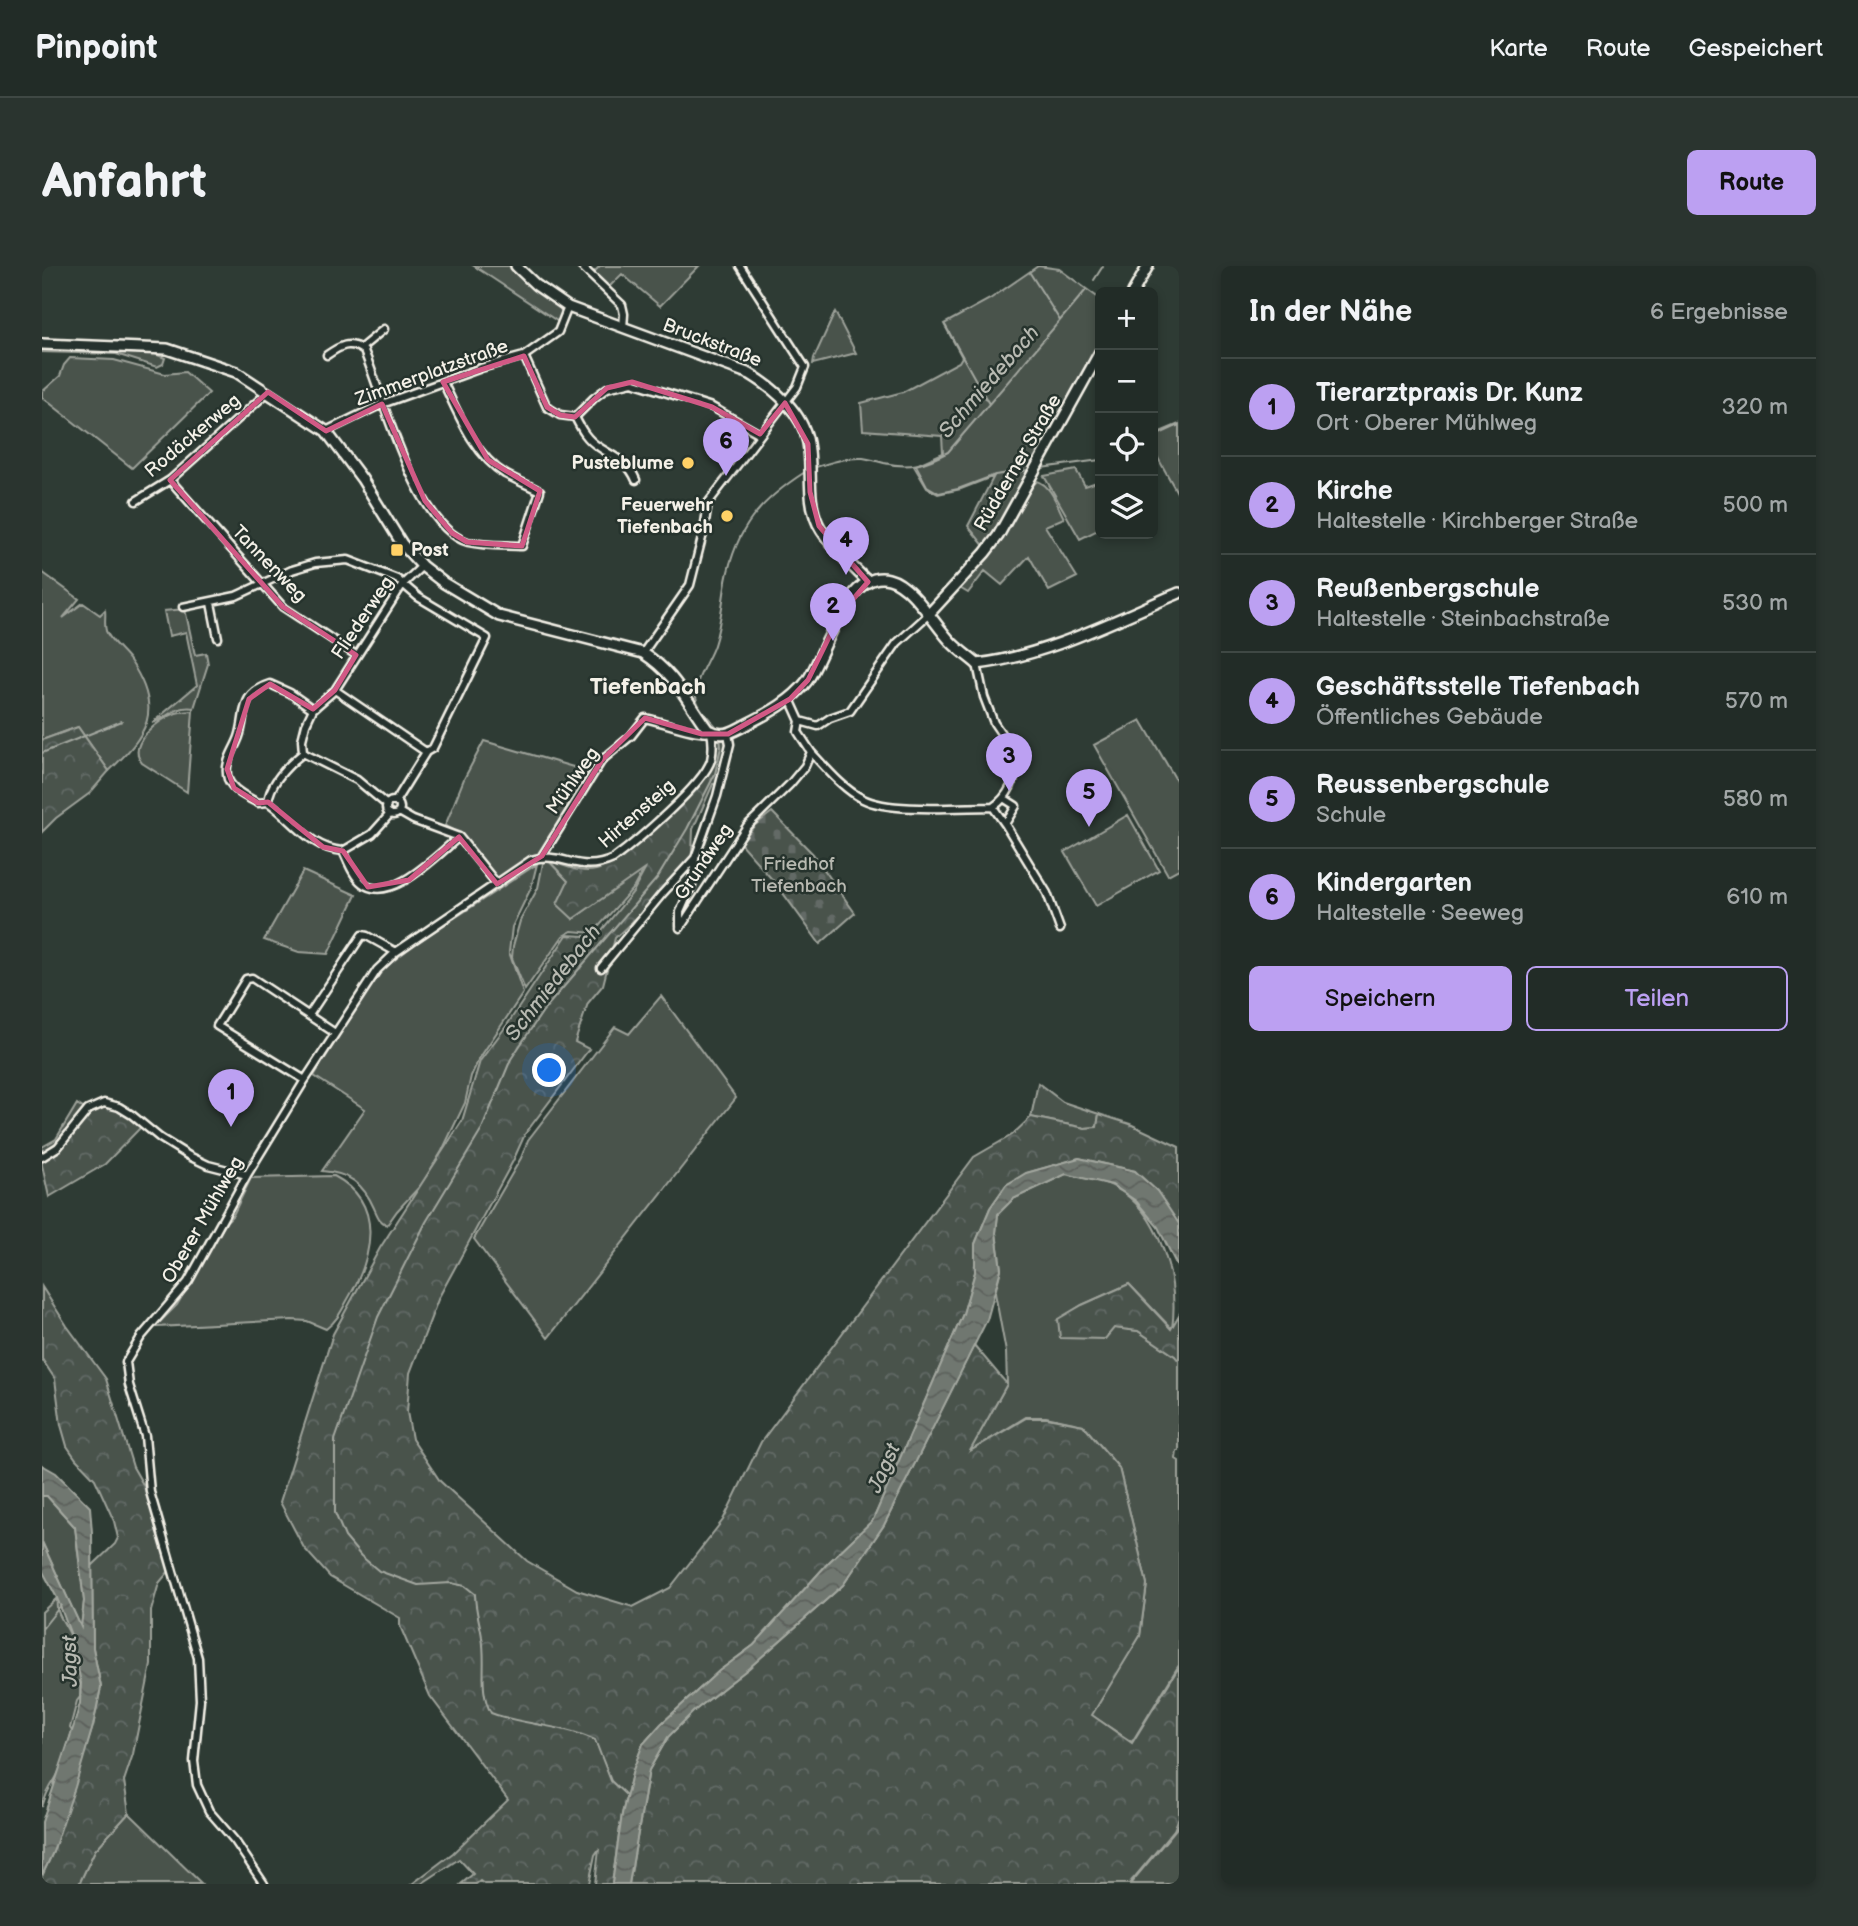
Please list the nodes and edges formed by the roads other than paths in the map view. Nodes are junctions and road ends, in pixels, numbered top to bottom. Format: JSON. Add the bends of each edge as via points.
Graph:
{"nodes":[{"id":1,"x":516,"y":266,"type":"edge"},
{"id":2,"x":581,"y":266,"type":"edge"},
{"id":3,"x":740,"y":266,"type":"edge"},
{"id":4,"x":1148,"y":266,"type":"edge"},
{"id":5,"x":1136,"y":287,"type":"edge"},
{"id":6,"x":568,"y":307,"type":"junction"},
{"id":7,"x":623,"y":328,"type":"junction"},
{"id":8,"x":384,"y":329,"type":"dead end"},
{"id":9,"x":42,"y":344,"type":"edge"},
{"id":10,"x":361,"y":348,"type":"junction"},
{"id":11,"x":327,"y":355,"type":"dead end"},
{"id":12,"x":524,"y":356,"type":"junction"},
{"id":13,"x":1095,"y":361,"type":"edge"},
{"id":14,"x":443,"y":383,"type":"junction"},
{"id":15,"x":268,"y":392,"type":"junction"},
{"id":16,"x":785,"y":403,"type":"junction"},
{"id":17,"x":382,"y":404,"type":"junction"},
{"id":18,"x":575,"y":417,"type":"junction"},
{"id":19,"x":326,"y":431,"type":"junction"},
{"id":20,"x":760,"y":434,"type":"junction"},
{"id":21,"x":170,"y":480,"type":"junction"},
{"id":22,"x":636,"y":480,"type":"dead end"},
{"id":23,"x":136,"y":501,"type":"dead end"},
{"id":24,"x":422,"y":566,"type":"junction"},
{"id":25,"x":867,"y":582,"type":"junction"},
{"id":26,"x":262,"y":583,"type":"junction"},
{"id":27,"x":403,"y":584,"type":"junction"},
{"id":28,"x":1179,"y":593,"type":"edge"},
{"id":29,"x":211,"y":603,"type":"junction"},
{"id":30,"x":183,"y":607,"type":"dead end"},
{"id":31,"x":928,"y":615,"type":"junction"},
{"id":32,"x":218,"y":638,"type":"dead end"},
{"id":33,"x":643,"y":653,"type":"junction"},
{"id":34,"x":356,"y":655,"type":"junction"},
{"id":35,"x":977,"y":664,"type":"junction"},
{"id":36,"x":334,"y":690,"type":"junction"},
{"id":37,"x":790,"y":699,"type":"junction"},
{"id":38,"x":313,"y":709,"type":"junction"},
{"id":39,"x":800,"y":721,"type":"junction"},
{"id":40,"x":720,"y":734,"type":"junction"},
{"id":41,"x":426,"y":752,"type":"junction"},
{"id":42,"x":811,"y":752,"type":"junction"},
{"id":43,"x":303,"y":753,"type":"junction"},
{"id":44,"x":1005,"y":799,"type":"junction"},
{"id":45,"x":268,"y":802,"type":"junction"},
{"id":46,"x":395,"y":802,"type":"junction"},
{"id":47,"x":387,"y":805,"type":"junction"},
{"id":48,"x":993,"y":807,"type":"junction"},
{"id":49,"x":399,"y":812,"type":"junction"},
{"id":50,"x":390,"y":814,"type":"junction"},
{"id":51,"x":1005,"y":824,"type":"junction"},
{"id":52,"x":459,"y":837,"type":"junction"},
{"id":53,"x":343,"y":851,"type":"junction"},
{"id":54,"x":542,"y":856,"type":"junction"},
{"id":55,"x":695,"y":858,"type":"junction"},
{"id":56,"x":496,"y":884,"type":"junction"},
{"id":57,"x":1060,"y":929,"type":"dead end"},
{"id":58,"x":396,"y":952,"type":"junction"},
{"id":59,"x":601,"y":968,"type":"dead end"},
{"id":60,"x":309,"y":1015,"type":"junction"},
{"id":61,"x":335,"y":1033,"type":"junction"},
{"id":62,"x":305,"y":1080,"type":"junction"},
{"id":63,"x":42,"y":1157,"type":"edge"},
{"id":64,"x":247,"y":1175,"type":"junction"},
{"id":65,"x":264,"y":1884,"type":"edge"}],
"edges":[{"from":1,"to":6,"type":"main road","name":"Bruckstraße"},
{"from":2,"to":7,"type":"street","via":[[622,305]]},
{"from":3,"to":16,"type":"street","name":"Bruckstraße","via":[[805,367]]},
{"from":4,"to":5,"type":"main road"},
{"from":6,"to":7,"type":"main road","name":"Bruckstraße"},
{"from":6,"to":12,"type":"street","name":"Zimmerplatzstraße","via":[[558,332]]},
{"from":7,"to":16,"type":"main road","name":"Bruckstraße","via":[[750,374],[771,386]]},
{"from":8,"to":10,"type":"street"},
{"from":9,"to":15,"type":"main road","via":[[167,349],[236,372]]},
{"from":10,"to":11,"type":"street","via":[[343,344]]},
{"from":10,"to":17,"type":"street"},
{"from":12,"to":14,"type":"street","name":"Zimmerplatzstraße"},
{"from":12,"to":18,"type":"street","via":[[547,407]]},
{"from":13,"to":31,"type":"main road","name":"Rüdderner Straße","via":[[998,536]]},
{"from":14,"to":17,"type":"street","name":"Zimmerplatzstraße"},
{"from":14,"to":17,"type":"street","via":[[488,460],[540,491],[522,547],[467,542],[443,524],[425,501]]},
{"from":15,"to":19,"type":"main road"},
{"from":15,"to":21,"type":"street","name":"Rodäckerweg"},
{"from":16,"to":20,"type":"street"},
{"from":16,"to":25,"type":"main road","name":"Bruckstraße","via":[[808,444],[813,510],[819,526]]},
{"from":17,"to":19,"type":"street","name":"Zimmerplatzstraße"},
{"from":18,"to":20,"type":"street","via":[[607,388],[632,382],[712,407]]},
{"from":18,"to":22,"type":"street","via":[[584,434],[625,462]]},
{"from":19,"to":24,"type":"main road","via":[[402,544]]},
{"from":20,"to":33,"type":"street","via":[[708,503],[690,585]]},
{"from":21,"to":23,"type":"street","name":"Rodäckerweg"},
{"from":21,"to":26,"type":"street","name":"Tannenweg"},
{"from":24,"to":27,"type":"street","name":"Fliederweg"},
{"from":24,"to":33,"type":"main road","via":[[499,616]]},
{"from":25,"to":31,"type":"main road","via":[[887,578],[899,583]]},
{"from":25,"to":37,"type":"main road","via":[[853,594],[807,680]]},
{"from":26,"to":27,"type":"street","via":[[315,563],[348,560]]},
{"from":26,"to":29,"type":"street"},
{"from":26,"to":34,"type":"street","name":"Tannenweg","via":[[283,607]]},
{"from":27,"to":34,"type":"street","name":"Fliederweg"},
{"from":27,"to":41,"type":"street","via":[[487,638],[433,748]]},
{"from":28,"to":35,"type":"main road","via":[[1036,652]]},
{"from":29,"to":30,"type":"street"},
{"from":29,"to":32,"type":"street"},
{"from":31,"to":35,"type":"main road","via":[[953,645]]},
{"from":31,"to":39,"type":"street","via":[[897,643],[850,711],[818,726]]},
{"from":33,"to":40,"type":"main road","via":[[673,677],[699,719]]},
{"from":34,"to":36,"type":"street","name":"Fliederweg"},
{"from":35,"to":44,"type":"street","via":[[994,723],[1019,760]]},
{"from":36,"to":38,"type":"street","name":"Fliederweg"},
{"from":36,"to":41,"type":"street","name":"Fliederweg"},
{"from":37,"to":39,"type":"street"},
{"from":37,"to":40,"type":"main road"},
{"from":38,"to":43,"type":"street","name":"Fliederweg","via":[[302,740]]},
{"from":38,"to":45,"type":"street","via":[[270,684],[260,687],[242,711],[240,736],[228,758],[229,780],[251,800]]},
{"from":39,"to":42,"type":"street","via":[[798,732]]},
{"from":40,"to":54,"type":"street","name":"Hirtensteig","via":[[713,741],[710,762],[691,788],[613,859],[583,866]]},
{"from":40,"to":54,"type":"street","name":"Mühlweg","via":[[702,734],[645,718],[602,760]]},
{"from":40,"to":55,"type":"street","via":[[730,744],[718,796]]},
{"from":41,"to":46,"type":"street"},
{"from":42,"to":48,"type":"street","via":[[864,800],[892,806]]},
{"from":42,"to":55,"type":"street","name":"Grundweg","via":[[790,784],[747,826],[680,928]]},
{"from":43,"to":45,"type":"street","via":[[282,772]]},
{"from":43,"to":47,"type":"street","via":[[357,780]]},
{"from":44,"to":48,"type":"street"},
{"from":44,"to":51,"type":"street","via":[[1016,806]]},
{"from":45,"to":53,"type":"street","via":[[312,840],[329,850]]},
{"from":46,"to":47,"type":"street"},
{"from":46,"to":49,"type":"street"},
{"from":47,"to":50,"type":"street"},
{"from":48,"to":51,"type":"street"},
{"from":49,"to":50,"type":"street"},
{"from":49,"to":52,"type":"street"},
{"from":50,"to":53,"type":"street","via":[[372,834]]},
{"from":51,"to":57,"type":"street","via":[[1046,893]]},
{"from":52,"to":53,"type":"street","via":[[409,880],[390,887],[361,883]]},
{"from":52,"to":56,"type":"street"},
{"from":54,"to":56,"type":"street","name":"Oberer Mühlweg"},
{"from":55,"to":59,"type":"street"},
{"from":56,"to":58,"type":"street","name":"Oberer Mühlweg"},
{"from":58,"to":60,"type":"street","via":[[362,935]]},
{"from":58,"to":61,"type":"street","name":"Oberer Mühlweg","via":[[377,970]]},
{"from":60,"to":61,"type":"street"},
{"from":60,"to":62,"type":"street","via":[[252,978],[246,979],[218,1026]]},
{"from":61,"to":62,"type":"street","name":"Oberer Mühlweg"},
{"from":62,"to":64,"type":"street","name":"Oberer Mühlweg"},
{"from":63,"to":64,"type":"street","via":[[58,1147],[88,1110],[104,1103],[132,1115],[188,1156]]},
{"from":64,"to":65,"type":"street","name":"Oberer Mühlweg","via":[[188,1282],[141,1336],[126,1362],[145,1436],[150,1492],[198,1658],[197,1785],[209,1811]]}]}
